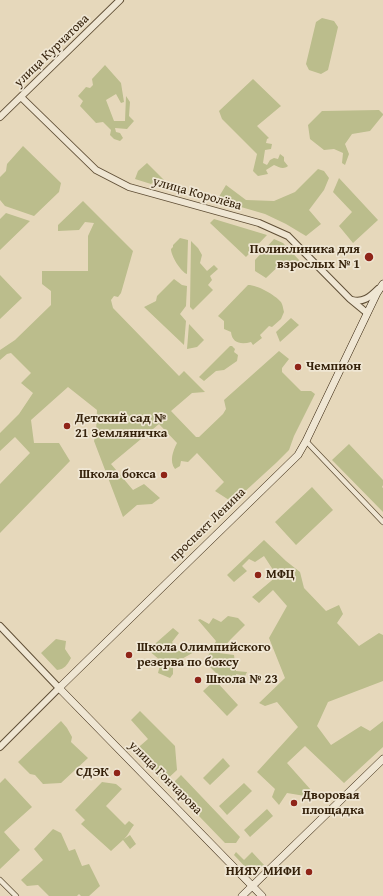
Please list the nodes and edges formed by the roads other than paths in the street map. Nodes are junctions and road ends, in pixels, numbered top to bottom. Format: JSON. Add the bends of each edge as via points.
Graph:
{"nodes":[{"id":1,"x":120,"y":0,"type":"edge"},
{"id":2,"x":21,"y":97,"type":"junction"},
{"id":3,"x":0,"y":117,"type":"edge"},
{"id":4,"x":382,"y":285,"type":"edge"},
{"id":5,"x":350,"y":299,"type":"junction"},
{"id":6,"x":367,"y":313,"type":"junction"},
{"id":7,"x":306,"y":442,"type":"junction"},
{"id":8,"x":383,"y":522,"type":"edge"},
{"id":9,"x":0,"y":626,"type":"edge"},
{"id":10,"x":59,"y":688,"type":"junction"},
{"id":11,"x":0,"y":747,"type":"edge"},
{"id":12,"x":383,"y":759,"type":"edge"},
{"id":13,"x":0,"y":880,"type":"edge"},
{"id":14,"x":252,"y":886,"type":"junction"},
{"id":15,"x":16,"y":896,"type":"edge"},
{"id":16,"x":242,"y":896,"type":"edge"},
{"id":17,"x":262,"y":896,"type":"edge"}],
"edges":[{"from":1,"to":2,"type":"street","name":"улица Курчатова"},
{"from":2,"to":3,"type":"street","name":"улица Курчатова"},
{"from":2,"to":5,"type":"street","name":"улица Королёва","via":[[96,170],[129,187],[260,223],[288,236]]},
{"from":4,"to":5,"type":"street","via":[[365,300]]},
{"from":4,"to":6,"type":"main road","name":"проспект Ленина"},
{"from":5,"to":6,"type":"street","name":"улица Королёва"},
{"from":6,"to":7,"type":"main road","name":"проспект Ленина"},
{"from":7,"to":8,"type":"street"},
{"from":7,"to":10,"type":"main road","name":"проспект Ленина","via":[[298,455]]},
{"from":9,"to":10,"type":"street"},
{"from":10,"to":11,"type":"street","name":"проспект Ленина"},
{"from":10,"to":14,"type":"main road","name":"улица Гончарова"},
{"from":12,"to":14,"type":"main road"},
{"from":13,"to":15,"type":"street"},
{"from":14,"to":16,"type":"main road"},
{"from":14,"to":17,"type":"main road","name":"улица Гончарова"}]}
